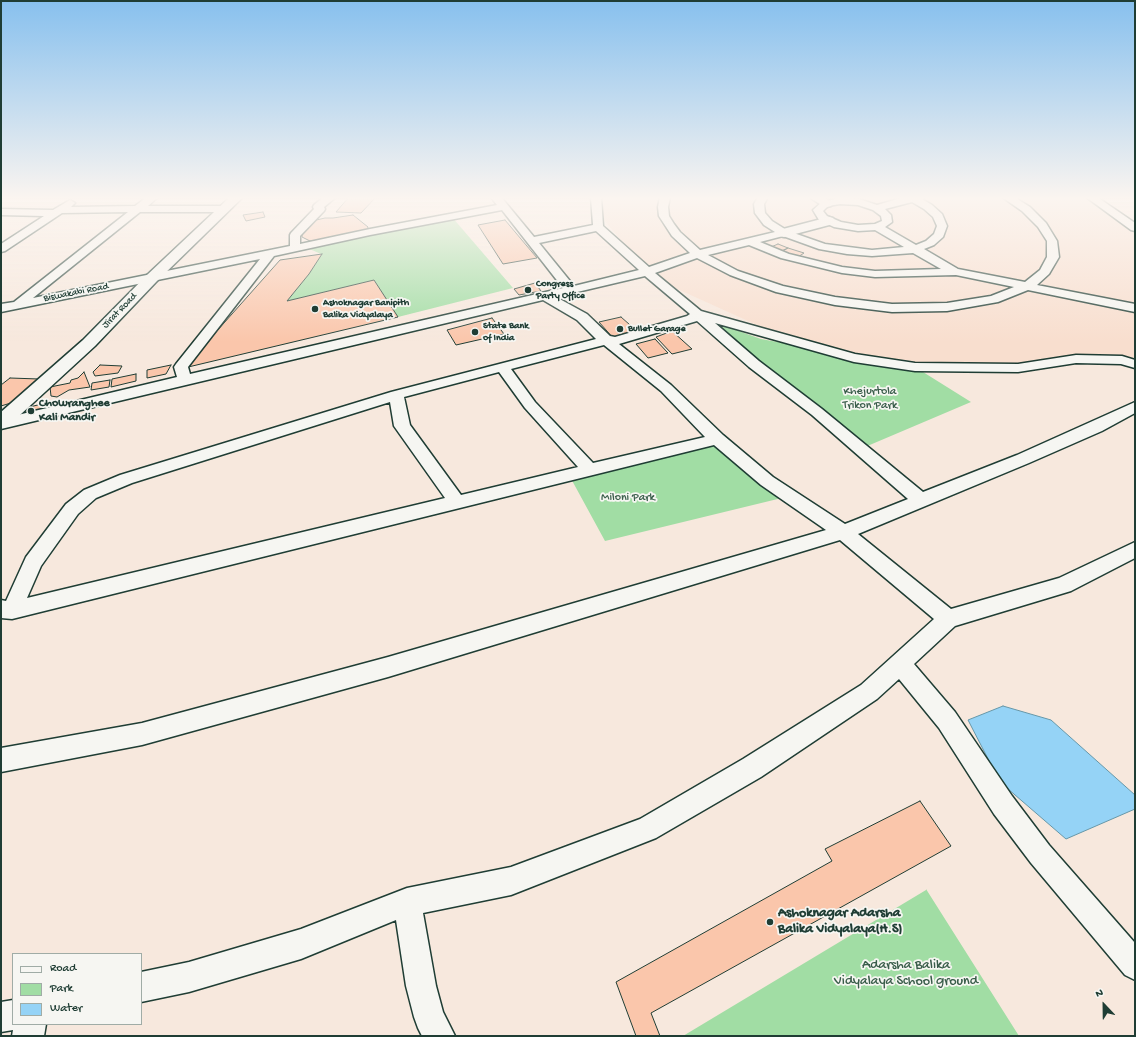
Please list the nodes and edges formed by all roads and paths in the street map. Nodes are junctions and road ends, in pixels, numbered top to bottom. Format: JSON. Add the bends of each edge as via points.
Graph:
{"nodes":[{"id":1,"x":92,"y":245,"type":"edge"},
{"id":2,"x":186,"y":245,"type":"edge"},
{"id":3,"x":295,"y":245,"type":"edge"},
{"id":4,"x":311,"y":245,"type":"edge"},
{"id":5,"x":535,"y":245,"type":"edge"},
{"id":6,"x":618,"y":245,"type":"edge"},
{"id":7,"x":687,"y":245,"type":"edge"},
{"id":8,"x":736,"y":245,"type":"edge"},
{"id":9,"x":759,"y":245,"type":"edge"},
{"id":10,"x":818,"y":245,"type":"edge"},
{"id":11,"x":909,"y":245,"type":"edge"},
{"id":12,"x":924,"y":245,"type":"edge"},
{"id":13,"x":1052,"y":245,"type":"edge"},
{"id":14,"x":295,"y":249,"type":"junction"},
{"id":15,"x":915,"y":249,"type":"junction"},
{"id":16,"x":270,"y":254,"type":"junction"},
{"id":17,"x":698,"y":254,"type":"junction"},
{"id":18,"x":647,"y":272,"type":"junction"},
{"id":19,"x":956,"y":272,"type":"junction"},
{"id":20,"x":152,"y":278,"type":"junction"},
{"id":21,"x":1028,"y":286,"type":"junction"},
{"id":22,"x":571,"y":290,"type":"junction"},
{"id":23,"x":545,"y":296,"type":"junction"},
{"id":24,"x":16,"y":305,"type":"junction"},
{"id":25,"x":1,"y":308,"type":"edge"},
{"id":26,"x":1135,"y":308,"type":"edge"},
{"id":27,"x":697,"y":314,"type":"junction"},
{"id":28,"x":1,"y":317,"type":"edge"},
{"id":29,"x":606,"y":340,"type":"junction"},
{"id":30,"x":1135,"y":364,"type":"edge"},
{"id":31,"x":502,"y":366,"type":"junction"},
{"id":32,"x":185,"y":380,"type":"junction"},
{"id":33,"x":396,"y":395,"type":"junction"},
{"id":34,"x":26,"y":400,"type":"junction"},
{"id":35,"x":1135,"y":407,"type":"edge"},
{"id":36,"x":65,"y":409,"type":"junction"},
{"id":37,"x":1,"y":423,"type":"edge"},
{"id":38,"x":717,"y":439,"type":"junction"},
{"id":39,"x":590,"y":470,"type":"junction"},
{"id":40,"x":921,"y":500,"type":"junction"},
{"id":41,"x":457,"y":502,"type":"junction"},
{"id":42,"x":843,"y":532,"type":"junction"},
{"id":43,"x":1135,"y":550,"type":"edge"},
{"id":44,"x":7,"y":609,"type":"edge"},
{"id":45,"x":948,"y":619,"type":"junction"},
{"id":46,"x":900,"y":664,"type":"junction"},
{"id":47,"x":1,"y":760,"type":"edge"},
{"id":48,"x":407,"y":902,"type":"junction"},
{"id":49,"x":1135,"y":965,"type":"edge"},
{"id":50,"x":142,"y":987,"type":"edge"},
{"id":51,"x":12,"y":1015,"type":"edge"},
{"id":52,"x":1,"y":1017,"type":"edge"},
{"id":53,"x":30,"y":1025,"type":"edge"},
{"id":54,"x":28,"y":1036,"type":"edge"},
{"id":55,"x":439,"y":1036,"type":"edge"}],
"edges":[{"from":1,"to":24,"type":"street"},
{"from":2,"to":20,"type":"main road","name":"Jirat Road"},
{"from":3,"to":14,"type":"street"},
{"from":4,"to":14,"type":"street","name":"Biswakabi Road"},
{"from":5,"to":22,"type":"street"},
{"from":6,"to":18,"type":"street"},
{"from":7,"to":17,"type":"street"},
{"from":8,"to":17,"type":"street"},
{"from":9,"to":19,"type":"street","via":[[785,256],[842,270],[875,274]]},
{"from":10,"to":15,"type":"street","via":[[872,253]]},
{"from":11,"to":15,"type":"street"},
{"from":12,"to":15,"type":"street"},
{"from":13,"to":21,"type":"street","via":[[1053,257],[1046,272]]},
{"from":14,"to":16,"type":"street","name":"Biswakabi Road"},
{"from":15,"to":19,"type":"street"},
{"from":16,"to":20,"type":"street","name":"Biswakabi Road"},
{"from":16,"to":32,"type":"street","via":[[181,367]]},
{"from":17,"to":18,"type":"street"},
{"from":17,"to":21,"type":"street","via":[[734,273],[780,289],[863,305],[920,308],[959,305],[994,299]]},
{"from":18,"to":22,"type":"street"},
{"from":18,"to":27,"type":"street"},
{"from":19,"to":21,"type":"street"},
{"from":20,"to":24,"type":"street","name":"Biswakabi Road"},
{"from":20,"to":34,"type":"main road","name":"Jirat Road","via":[[89,343]]},
{"from":21,"to":26,"type":"street"},
{"from":22,"to":23,"type":"street"},
{"from":23,"to":29,"type":"street","via":[[582,317]]},
{"from":23,"to":32,"type":"street"},
{"from":24,"to":25,"type":"street","name":"Biswakabi Road"},
{"from":24,"to":28,"type":"street"},
{"from":27,"to":29,"type":"street","via":[[692,319],[616,341]]},
{"from":27,"to":30,"type":"street","via":[[854,358],[915,367],[1018,368],[1076,359],[1122,360]]},
{"from":27,"to":40,"type":"street","via":[[754,364],[817,412]]},
{"from":29,"to":31,"type":"street"},
{"from":29,"to":38,"type":"street","via":[[666,388]]},
{"from":31,"to":33,"type":"street"},
{"from":31,"to":39,"type":"street","via":[[530,405]]},
{"from":32,"to":36,"type":"street"},
{"from":33,"to":41,"type":"street","via":[[402,426]]},
{"from":33,"to":44,"type":"street","via":[[126,479],[90,494],[72,509],[33,562]]},
{"from":34,"to":36,"type":"street","via":[[60,403]]},
{"from":34,"to":37,"type":"main road","name":"Jirat Road"},
{"from":35,"to":40,"type":"street","via":[[1023,459]]},
{"from":36,"to":37,"type":"street"},
{"from":38,"to":39,"type":"street"},
{"from":38,"to":42,"type":"street","via":[[767,481]]},
{"from":39,"to":41,"type":"street"},
{"from":40,"to":42,"type":"street"},
{"from":41,"to":44,"type":"street"},
{"from":42,"to":45,"type":"street"},
{"from":42,"to":47,"type":"street","via":[[388,667],[142,734]]},
{"from":43,"to":45,"type":"street","via":[[1064,585]]},
{"from":45,"to":46,"type":"street"},
{"from":46,"to":48,"type":"street","via":[[856,701],[752,768],[647,829],[511,881]]},
{"from":46,"to":49,"type":"street","via":[[947,720],[1003,805],[1040,854]]},
{"from":48,"to":50,"type":"street","via":[[301,944],[188,977]]},
{"from":48,"to":55,"type":"street","via":[[421,986],[429,1017]]},
{"from":51,"to":52,"type":"street"},
{"from":53,"to":54,"type":"street"}]}
